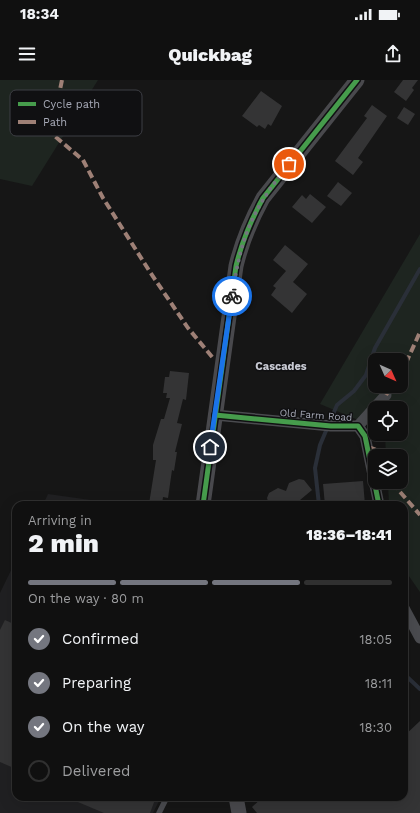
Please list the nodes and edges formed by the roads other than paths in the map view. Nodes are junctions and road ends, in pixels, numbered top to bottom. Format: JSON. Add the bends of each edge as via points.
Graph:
{"nodes":[{"id":1,"x":358,"y":80,"type":"edge"},
{"id":2,"x":386,"y":395,"type":"dead end"},
{"id":3,"x":215,"y":415,"type":"junction"},
{"id":4,"x":358,"y":426,"type":"junction"},
{"id":5,"x":204,"y":501,"type":"edge"},
{"id":6,"x":378,"y":501,"type":"edge"},
{"id":7,"x":408,"y":616,"type":"edge"},
{"id":8,"x":420,"y":638,"type":"edge"},
{"id":9,"x":165,"y":801,"type":"edge"},
{"id":10,"x":237,"y":801,"type":"edge"},
{"id":11,"x":159,"y":813,"type":"edge"},
{"id":12,"x":239,"y":813,"type":"edge"}],
"edges":[{"from":1,"to":3,"type":"street","via":[[275,181],[251,219],[236,266]]},
{"from":2,"to":4,"type":"street"},
{"from":3,"to":4,"type":"street","name":"Old Farm Road","via":[[316,425]]},
{"from":3,"to":5,"type":"street"},
{"from":4,"to":6,"type":"street","name":"Old Farm Road","via":[[365,436]]},
{"from":7,"to":8,"type":"street"},
{"from":9,"to":11,"type":"lane"},
{"from":10,"to":12,"type":"street"}]}
